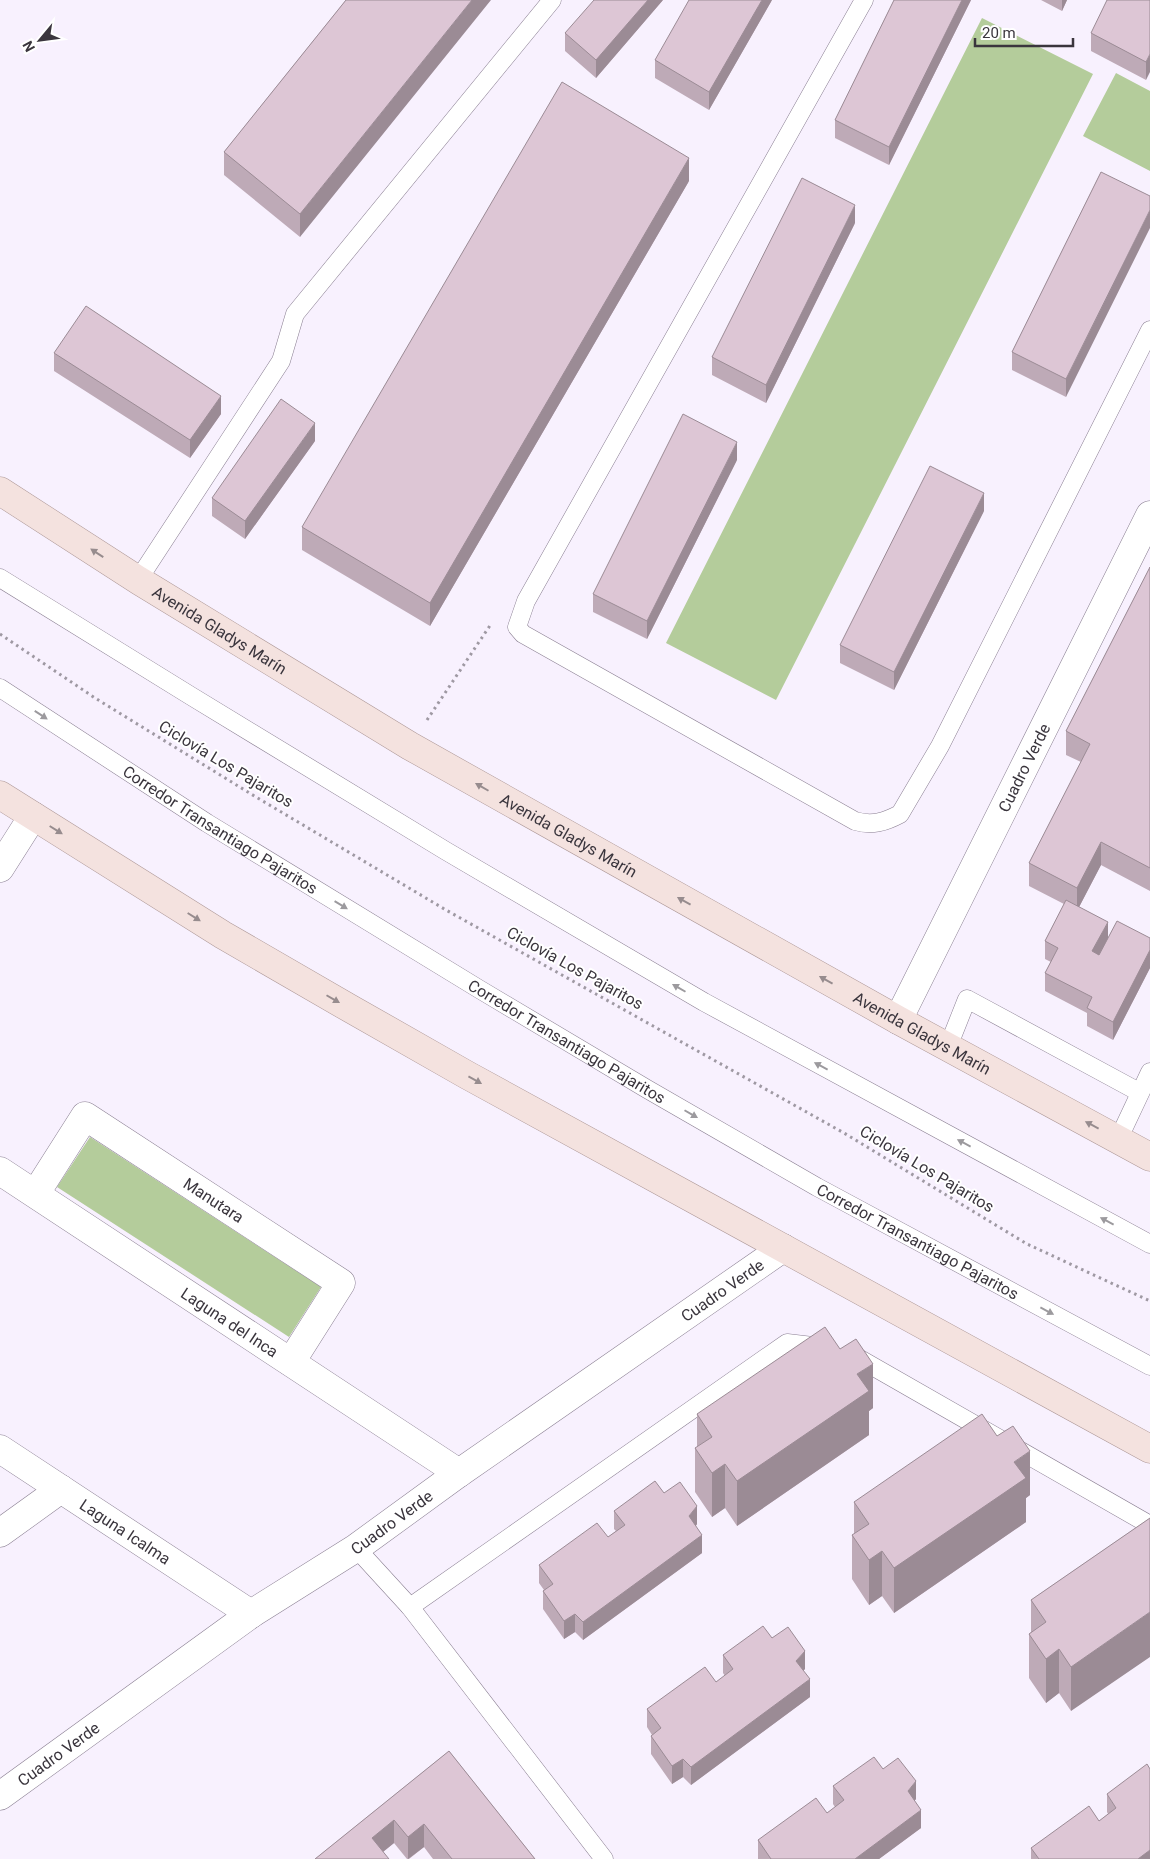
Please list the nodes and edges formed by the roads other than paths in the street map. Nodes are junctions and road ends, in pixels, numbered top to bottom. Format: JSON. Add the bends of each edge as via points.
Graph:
{"nodes":[{"id":1,"x":552,"y":0,"type":"edge"},
{"id":2,"x":864,"y":0,"type":"edge"},
{"id":3,"x":1150,"y":330,"type":"edge"},
{"id":4,"x":0,"y":491,"type":"edge"},
{"id":5,"x":1150,"y":515,"type":"edge"},
{"id":6,"x":0,"y":578,"type":"edge"},
{"id":7,"x":138,"y":580,"type":"junction"},
{"id":8,"x":0,"y":688,"type":"edge"},
{"id":9,"x":0,"y":795,"type":"edge"},
{"id":10,"x":33,"y":816,"type":"junction"},
{"id":11,"x":0,"y":868,"type":"edge"},
{"id":12,"x":898,"y":1020,"type":"junction"},
{"id":13,"x":948,"y":1047,"type":"junction"},
{"id":14,"x":1150,"y":1072,"type":"edge"},
{"id":15,"x":1139,"y":1092,"type":"junction"},
{"id":16,"x":1118,"y":1140,"type":"junction"},
{"id":17,"x":1150,"y":1157,"type":"edge"},
{"id":18,"x":0,"y":1170,"type":"edge"},
{"id":19,"x":36,"y":1193,"type":"junction"},
{"id":20,"x":1150,"y":1244,"type":"edge"},
{"id":21,"x":783,"y":1248,"type":"junction"},
{"id":22,"x":291,"y":1362,"type":"junction"},
{"id":23,"x":1150,"y":1366,"type":"edge"},
{"id":24,"x":0,"y":1449,"type":"edge"},
{"id":25,"x":1150,"y":1449,"type":"edge"},
{"id":26,"x":459,"y":1473,"type":"junction"},
{"id":27,"x":61,"y":1489,"type":"junction"},
{"id":28,"x":1150,"y":1525,"type":"edge"},
{"id":29,"x":0,"y":1533,"type":"edge"},
{"id":30,"x":356,"y":1548,"type":"junction"},
{"id":31,"x":410,"y":1607,"type":"junction"},
{"id":32,"x":251,"y":1614,"type":"junction"},
{"id":33,"x":0,"y":1796,"type":"edge"},
{"id":34,"x":604,"y":1859,"type":"edge"}],
"edges":[{"from":1,"to":7,"type":"lane","via":[[295,314],[282,361]]},
{"from":2,"to":3,"type":"lane","via":[[526,601],[517,627],[523,634],[855,821],[874,824],[891,819],[900,814],[940,746]]},
{"from":7,"to":4,"type":"main road","name":"Avenida Gladys Marín","one_way":true},
{"from":5,"to":12,"type":"street","name":"Cuadro Verde"},
{"from":20,"to":6,"type":"lane","one_way":true,"via":[[704,1002],[446,851]]},
{"from":12,"to":7,"type":"main road","name":"Avenida Gladys Marín","one_way":true,"via":[[410,746]]},
{"from":8,"to":23,"type":"lane","name":"Corredor Transantiago Pajaritos","one_way":true,"via":[[207,823],[630,1079],[817,1187]]},
{"from":9,"to":10,"type":"main road"},
{"from":10,"to":11,"type":"street"},
{"from":10,"to":21,"type":"main road","one_way":true,"via":[[223,935],[350,1009]]},
{"from":12,"to":13,"type":"main road","name":"Avenida Gladys Marín"},
{"from":13,"to":15,"type":"lane","via":[[967,999]]},
{"from":16,"to":13,"type":"main road","name":"Avenida Gladys Marín","one_way":true},
{"from":14,"to":15,"type":"lane"},
{"from":15,"to":16,"type":"lane"},
{"from":16,"to":17,"type":"main road","name":"Avenida Gladys Marín"},
{"from":18,"to":19,"type":"street","name":"Laguna del Inca"},
{"from":19,"to":22,"type":"street","name":"Laguna del Inca"},
{"from":19,"to":22,"type":"street","name":"Manutara","via":[[85,1116],[341,1284]]},
{"from":21,"to":25,"type":"main road"},
{"from":21,"to":26,"type":"street","name":"Cuadro Verde"},
{"from":22,"to":26,"type":"street","name":"Laguna del Inca"},
{"from":24,"to":27,"type":"street","name":"Laguna Icalma"},
{"from":26,"to":30,"type":"street","name":"Cuadro Verde"},
{"from":27,"to":29,"type":"street"},
{"from":27,"to":32,"type":"street","name":"Laguna Icalma"},
{"from":28,"to":31,"type":"lane","via":[[843,1350],[787,1343]]},
{"from":30,"to":31,"type":"lane"},
{"from":30,"to":32,"type":"street","name":"Cuadro Verde"},
{"from":31,"to":34,"type":"lane"},
{"from":32,"to":33,"type":"street","name":"Cuadro Verde"}]}
